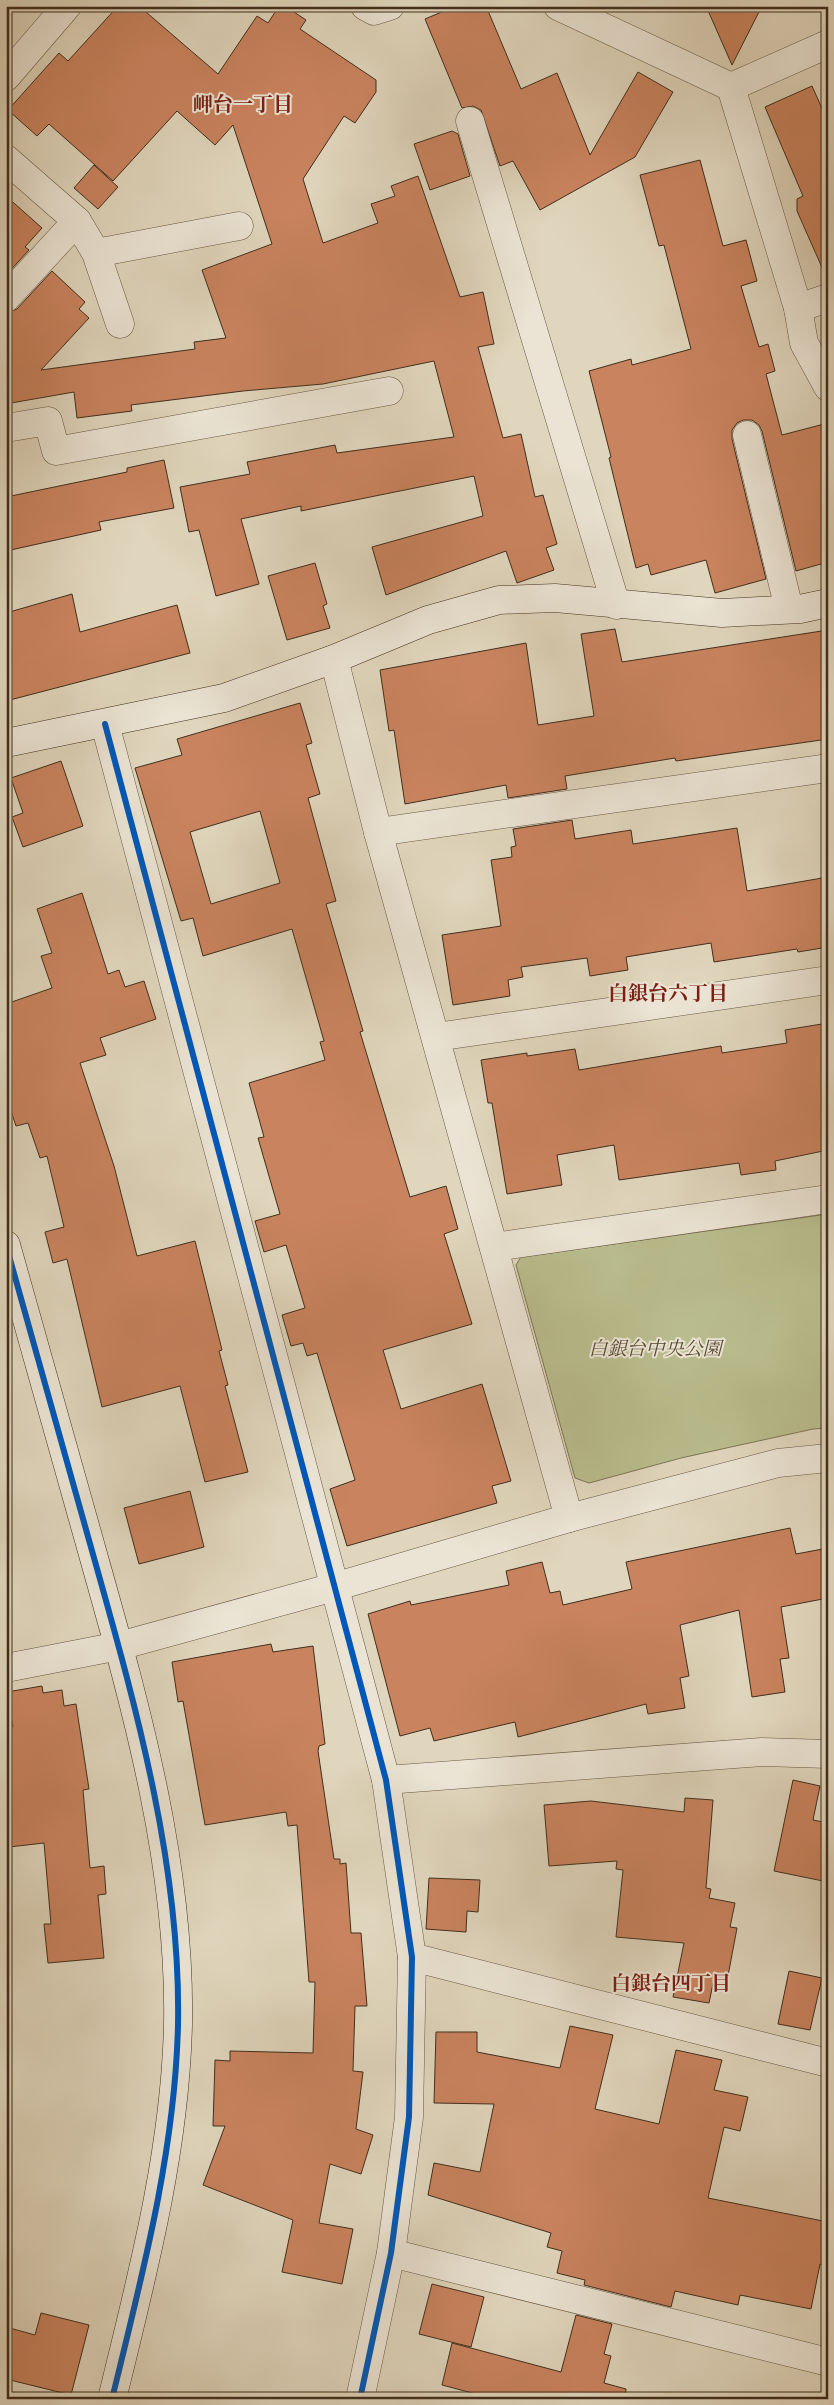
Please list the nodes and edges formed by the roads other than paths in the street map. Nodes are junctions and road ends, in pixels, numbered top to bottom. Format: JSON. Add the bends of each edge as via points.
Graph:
{"nodes":[{"id":1,"x":67,"y":6,"type":"edge"},
{"id":2,"x":365,"y":6,"type":"edge"},
{"id":3,"x":390,"y":6,"type":"edge"},
{"id":4,"x":558,"y":6,"type":"edge"},
{"id":5,"x":828,"y":44,"type":"edge"},
{"id":6,"x":6,"y":77,"type":"edge"},
{"id":7,"x":731,"y":87,"type":"junction"},
{"id":8,"x":470,"y":120,"type":"dead end"},
{"id":9,"x":6,"y":159,"type":"edge"},
{"id":10,"x":77,"y":221,"type":"junction"},
{"id":11,"x":239,"y":226,"type":"dead end"},
{"id":12,"x":96,"y":253,"type":"junction"},
{"id":13,"x":6,"y":298,"type":"edge"},
{"id":14,"x":828,"y":298,"type":"edge"},
{"id":15,"x":798,"y":308,"type":"junction"},
{"id":16,"x":120,"y":324,"type":"dead end"},
{"id":17,"x":828,"y":387,"type":"edge"},
{"id":18,"x":388,"y":391,"type":"dead end"},
{"id":19,"x":6,"y":428,"type":"edge"},
{"id":20,"x":747,"y":435,"type":"dead end"},
{"id":21,"x":828,"y":603,"type":"edge"},
{"id":22,"x":616,"y":605,"type":"junction"},
{"id":23,"x":789,"y":610,"type":"junction"},
{"id":24,"x":334,"y":659,"type":"junction"},
{"id":25,"x":105,"y":724,"type":"junction"},
{"id":26,"x":6,"y":743,"type":"edge"},
{"id":27,"x":828,"y":768,"type":"edge"},
{"id":28,"x":378,"y":832,"type":"junction"},
{"id":29,"x":828,"y":980,"type":"edge"},
{"id":30,"x":436,"y":1037,"type":"junction"},
{"id":31,"x":828,"y":1199,"type":"edge"},
{"id":32,"x":6,"y":1245,"type":"edge"},
{"id":33,"x":494,"y":1247,"type":"junction"},
{"id":34,"x":828,"y":1458,"type":"edge"},
{"id":35,"x":569,"y":1518,"type":"junction"},
{"id":36,"x":334,"y":1587,"type":"junction"},
{"id":37,"x":119,"y":1646,"type":"junction"},
{"id":38,"x":6,"y":1668,"type":"edge"},
{"id":39,"x":828,"y":1754,"type":"edge"},
{"id":40,"x":386,"y":1780,"type":"junction"},
{"id":41,"x":412,"y":1957,"type":"junction"},
{"id":42,"x":828,"y":2063,"type":"edge"},
{"id":43,"x":391,"y":2253,"type":"junction"},
{"id":44,"x":828,"y":2362,"type":"edge"},
{"id":45,"x":112,"y":2399,"type":"edge"},
{"id":46,"x":360,"y":2399,"type":"edge"}],
"edges":[{"from":1,"to":6,"type":"street"},
{"from":2,"to":3,"type":"street","via":[[374,11]]},
{"from":4,"to":7,"type":"street"},
{"from":5,"to":7,"type":"street"},
{"from":7,"to":15,"type":"street"},
{"from":8,"to":22,"type":"street"},
{"from":9,"to":10,"type":"street"},
{"from":10,"to":12,"type":"street"},
{"from":10,"to":13,"type":"street"},
{"from":11,"to":12,"type":"street"},
{"from":12,"to":16,"type":"street"},
{"from":14,"to":15,"type":"street"},
{"from":15,"to":17,"type":"street","via":[[804,343]]},
{"from":18,"to":19,"type":"street","via":[[56,451],[48,421]]},
{"from":20,"to":23,"type":"street"},
{"from":21,"to":23,"type":"street"},
{"from":22,"to":23,"type":"street","via":[[722,614]]},
{"from":22,"to":24,"type":"street","via":[[555,598],[499,600],[428,620]]},
{"from":24,"to":25,"type":"street","via":[[224,698]]},
{"from":24,"to":28,"type":"street"},
{"from":25,"to":26,"type":"street"},
{"from":25,"to":36,"type":"street"},
{"from":27,"to":28,"type":"street"},
{"from":28,"to":30,"type":"street"},
{"from":29,"to":30,"type":"street"},
{"from":30,"to":33,"type":"street"},
{"from":31,"to":33,"type":"street"},
{"from":32,"to":37,"type":"street"},
{"from":33,"to":35,"type":"street"},
{"from":34,"to":35,"type":"street","via":[[778,1463]]},
{"from":35,"to":36,"type":"street"},
{"from":36,"to":37,"type":"street"},
{"from":36,"to":40,"type":"street"},
{"from":37,"to":38,"type":"street"},
{"from":37,"to":45,"type":"street","via":[[158,1810],[174,1924],[178,2025],[167,2146],[150,2240]]},
{"from":39,"to":40,"type":"street","via":[[762,1752]]},
{"from":40,"to":41,"type":"street"},
{"from":41,"to":42,"type":"street"},
{"from":41,"to":43,"type":"street","via":[[409,2117]]},
{"from":43,"to":44,"type":"street"},
{"from":43,"to":46,"type":"street"}]}
